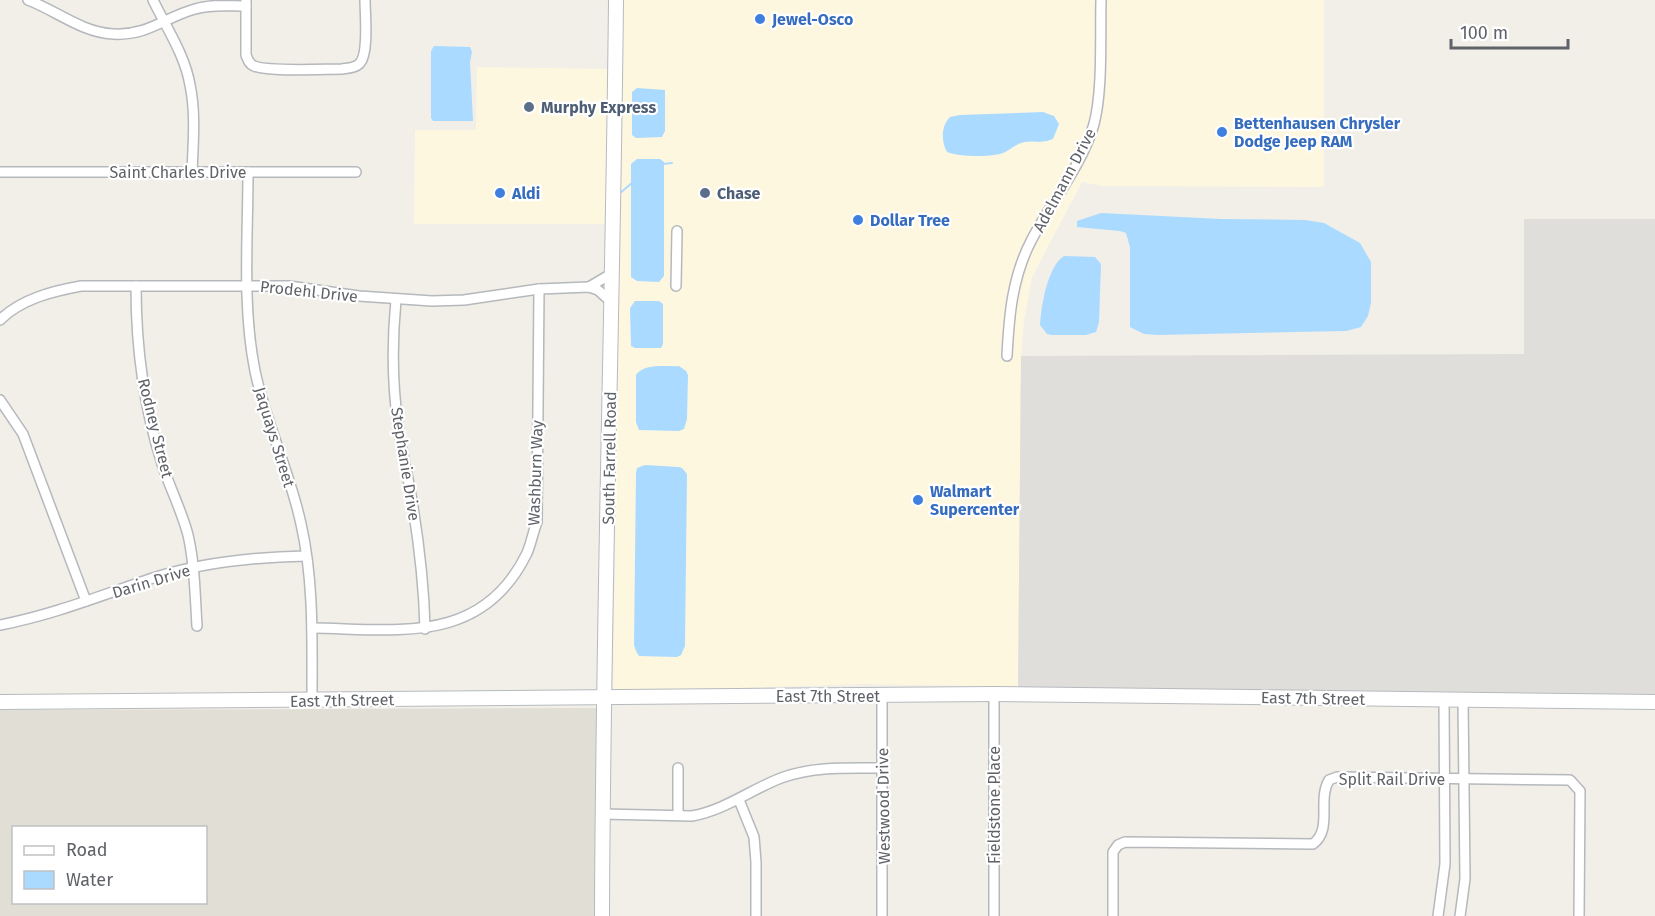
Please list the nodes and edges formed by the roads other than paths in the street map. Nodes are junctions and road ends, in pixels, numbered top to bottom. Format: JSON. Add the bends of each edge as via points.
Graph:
{"nodes":[{"id":1,"x":28,"y":0,"type":"edge"},
{"id":2,"x":153,"y":0,"type":"edge"},
{"id":3,"x":365,"y":0,"type":"edge"},
{"id":4,"x":615,"y":0,"type":"edge"},
{"id":5,"x":1101,"y":0,"type":"edge"},
{"id":6,"x":246,"y":3,"type":"edge"},
{"id":7,"x":164,"y":23,"type":"junction"},
{"id":8,"x":0,"y":172,"type":"edge"},
{"id":9,"x":248,"y":172,"type":"junction"},
{"id":10,"x":356,"y":172,"type":"dead end"},
{"id":11,"x":192,"y":173,"type":"junction"},
{"id":12,"x":677,"y":231,"type":"dead end"},
{"id":13,"x":611,"y":274,"type":"junction"},
{"id":14,"x":248,"y":285,"type":"junction"},
{"id":15,"x":136,"y":286,"type":"junction"},
{"id":16,"x":676,"y":286,"type":"dead end"},
{"id":17,"x":589,"y":287,"type":"junction"},
{"id":18,"x":539,"y":289,"type":"junction"},
{"id":19,"x":396,"y":300,"type":"junction"},
{"id":20,"x":610,"y":301,"type":"junction"},
{"id":21,"x":0,"y":320,"type":"edge"},
{"id":22,"x":1007,"y":356,"type":"dead end"},
{"id":23,"x":0,"y":399,"type":"edge"},
{"id":24,"x":306,"y":556,"type":"junction"},
{"id":25,"x":194,"y":567,"type":"junction"},
{"id":26,"x":86,"y":601,"type":"junction"},
{"id":27,"x":0,"y":624,"type":"edge"},
{"id":28,"x":196,"y":626,"type":"dead end"},
{"id":29,"x":312,"y":628,"type":"junction"},
{"id":30,"x":424,"y":629,"type":"junction"},
{"id":31,"x":994,"y":694,"type":"junction"},
{"id":32,"x":882,"y":695,"type":"junction"},
{"id":33,"x":603,"y":698,"type":"junction"},
{"id":34,"x":1444,"y":699,"type":"junction"},
{"id":35,"x":312,"y":700,"type":"junction"},
{"id":36,"x":1463,"y":700,"type":"junction"},
{"id":37,"x":0,"y":702,"type":"edge"},
{"id":38,"x":1655,"y":702,"type":"edge"},
{"id":39,"x":678,"y":768,"type":"dead end"},
{"id":40,"x":882,"y":768,"type":"junction"},
{"id":41,"x":1445,"y":778,"type":"junction"},
{"id":42,"x":1464,"y":779,"type":"junction"},
{"id":43,"x":739,"y":800,"type":"junction"},
{"id":44,"x":602,"y":814,"type":"junction"},
{"id":45,"x":678,"y":814,"type":"junction"},
{"id":46,"x":1439,"y":912,"type":"edge"},
{"id":47,"x":1461,"y":912,"type":"edge"},
{"id":48,"x":602,"y":916,"type":"edge"},
{"id":49,"x":756,"y":916,"type":"edge"},
{"id":50,"x":882,"y":916,"type":"edge"},
{"id":51,"x":994,"y":916,"type":"edge"},
{"id":52,"x":1113,"y":916,"type":"edge"},
{"id":53,"x":1579,"y":916,"type":"edge"}],
"edges":[{"from":1,"to":7,"type":"street","via":[[72,23],[112,34],[147,30]]},
{"from":2,"to":7,"type":"street"},
{"from":3,"to":6,"type":"street","via":[[364,54],[360,63],[342,69],[269,68],[249,63]]},
{"from":4,"to":13,"type":"street","name":"South Farrell Road"},
{"from":5,"to":22,"type":"street","name":"Adelmann Drive","via":[[1094,123],[1087,143],[1020,265],[1008,321]]},
{"from":6,"to":7,"type":"street","via":[[196,8]]},
{"from":7,"to":11,"type":"street","via":[[190,84]]},
{"from":8,"to":11,"type":"street","name":"Saint Charles Drive"},
{"from":9,"to":10,"type":"street","name":"Saint Charles Drive"},
{"from":9,"to":11,"type":"street","name":"Saint Charles Drive"},
{"from":9,"to":14,"type":"street","name":"Jaquays Street"},
{"from":12,"to":16,"type":"street"},
{"from":13,"to":17,"type":"street","name":"Prodehl Drive"},
{"from":13,"to":20,"type":"street","name":"South Farrell Road"},
{"from":14,"to":15,"type":"street","name":"Prodehl Drive"},
{"from":14,"to":19,"type":"street","name":"Prodehl Drive","via":[[289,285]]},
{"from":14,"to":24,"type":"street","name":"Jaquays Street","via":[[255,372],[292,489]]},
{"from":15,"to":21,"type":"street","name":"Prodehl Drive","via":[[55,290],[27,301]]},
{"from":15,"to":25,"type":"street","name":"Rodney Street","via":[[137,331],[146,395]]},
{"from":17,"to":18,"type":"street","name":"Prodehl Drive"},
{"from":17,"to":20,"type":"street"},
{"from":18,"to":19,"type":"street","name":"Prodehl Drive","via":[[464,300]]},
{"from":18,"to":30,"type":"street","name":"Washburn Way","via":[[537,522],[527,552],[511,580],[492,600],[456,621]]},
{"from":19,"to":30,"type":"street","name":"Stephanie Drive","via":[[392,338],[394,384],[418,536]]},
{"from":20,"to":33,"type":"street","name":"South Farrell Road"},
{"from":23,"to":26,"type":"street","via":[[23,434]]},
{"from":24,"to":25,"type":"street","name":"Darin Drive","via":[[263,557]]},
{"from":24,"to":29,"type":"street","name":"Jaquays Street"},
{"from":25,"to":26,"type":"street","name":"Darin Drive"},
{"from":25,"to":28,"type":"street","name":"Rodney Street"},
{"from":26,"to":27,"type":"street","name":"Darin Drive"},
{"from":29,"to":30,"type":"street","name":"Washburn Way"},
{"from":29,"to":35,"type":"street","name":"Jaquays Street"},
{"from":31,"to":32,"type":"street","name":"East 7th Street"},
{"from":31,"to":34,"type":"street","name":"East 7th Street"},
{"from":31,"to":51,"type":"street","name":"Fieldstone Place"},
{"from":32,"to":33,"type":"street","name":"East 7th Street"},
{"from":32,"to":40,"type":"street","name":"Westwood Drive"},
{"from":33,"to":35,"type":"street","name":"East 7th Street"},
{"from":33,"to":44,"type":"street","name":"South Farrell Road"},
{"from":34,"to":36,"type":"street","name":"East 7th Street"},
{"from":34,"to":41,"type":"street"},
{"from":35,"to":37,"type":"street","name":"East 7th Street"},
{"from":36,"to":38,"type":"street","name":"East 7th Street"},
{"from":36,"to":42,"type":"street"},
{"from":39,"to":45,"type":"street"},
{"from":40,"to":43,"type":"street","via":[[809,770],[781,778]]},
{"from":40,"to":50,"type":"street","name":"Westwood Drive"},
{"from":41,"to":42,"type":"street","name":"Split Rail Drive"},
{"from":41,"to":46,"type":"street"},
{"from":41,"to":52,"type":"street","name":"Split Rail Drive","via":[[1329,780],[1324,787],[1323,831],[1313,844],[1125,842],[1113,852]]},
{"from":42,"to":47,"type":"street","via":[[1465,879]]},
{"from":42,"to":53,"type":"street","name":"Split Rail Drive","via":[[1570,780],[1576,784],[1581,791]]},
{"from":43,"to":45,"type":"street","via":[[702,814]]},
{"from":43,"to":49,"type":"street","via":[[754,837]]},
{"from":44,"to":45,"type":"street"},
{"from":44,"to":48,"type":"street","name":"South Farrell Road"},
{"from":46,"to":47,"type":"street"}]}
